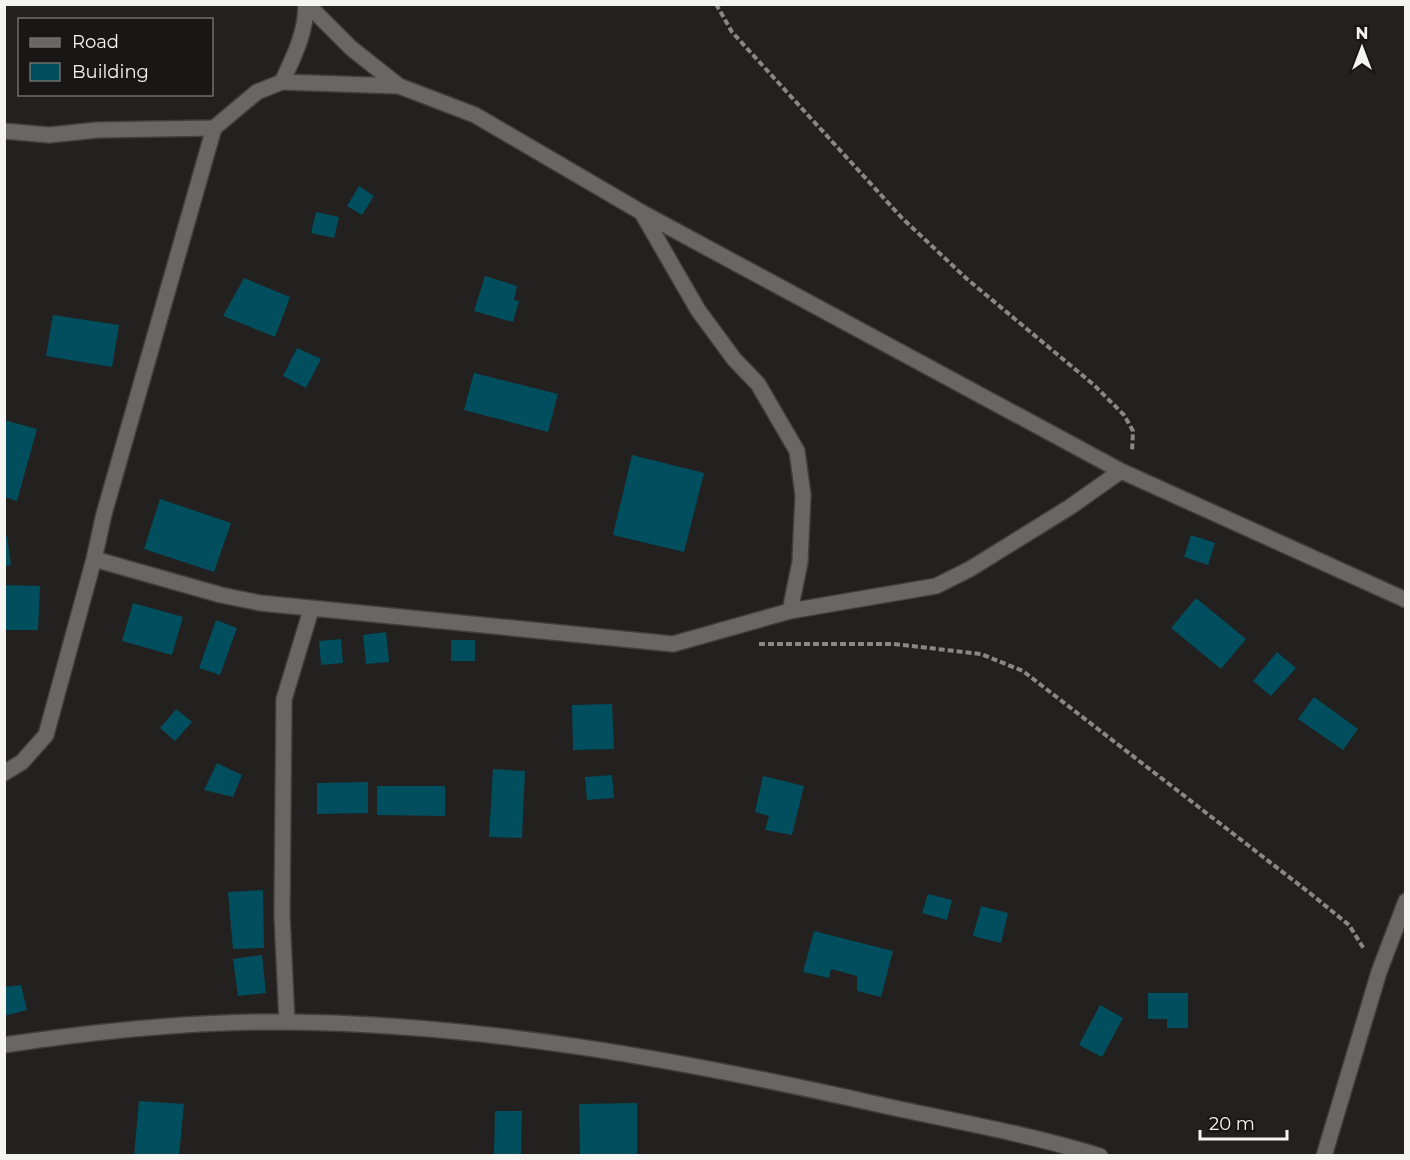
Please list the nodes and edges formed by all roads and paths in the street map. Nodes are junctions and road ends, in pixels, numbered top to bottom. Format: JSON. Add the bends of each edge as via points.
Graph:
{"nodes":[{"id":1,"x":307,"y":4,"type":"edge"},
{"id":2,"x":716,"y":4,"type":"edge"},
{"id":3,"x":282,"y":82,"type":"junction"},
{"id":4,"x":399,"y":86,"type":"junction"},
{"id":5,"x":214,"y":128,"type":"junction"},
{"id":6,"x":4,"y":130,"type":"edge"},
{"id":7,"x":641,"y":212,"type":"junction"},
{"id":8,"x":1121,"y":471,"type":"junction"},
{"id":9,"x":94,"y":559,"type":"junction"},
{"id":10,"x":1406,"y":600,"type":"edge"},
{"id":11,"x":311,"y":610,"type":"junction"},
{"id":12,"x":790,"y":611,"type":"junction"},
{"id":13,"x":755,"y":644,"type":"dead end"},
{"id":14,"x":4,"y":773,"type":"edge"},
{"id":15,"x":1406,"y":901,"type":"edge"},
{"id":16,"x":1379,"y":972,"type":"junction"},
{"id":17,"x":286,"y":1022,"type":"junction"},
{"id":18,"x":4,"y":1045,"type":"edge"},
{"id":19,"x":1100,"y":1155,"type":"edge"},
{"id":20,"x":1324,"y":1155,"type":"edge"}],
"edges":[{"from":1,"to":3,"type":"street","via":[[306,23]]},
{"from":1,"to":4,"type":"street","via":[[351,48]]},
{"from":2,"to":8,"type":"path","via":[[732,32],[902,218],[1124,415],[1133,431],[1133,451]]},
{"from":3,"to":4,"type":"street"},
{"from":3,"to":5,"type":"street","via":[[257,92]]},
{"from":4,"to":7,"type":"street","via":[[475,115]]},
{"from":5,"to":6,"type":"street","via":[[49,135]]},
{"from":5,"to":9,"type":"street"},
{"from":7,"to":8,"type":"street"},
{"from":7,"to":12,"type":"street","via":[[698,310],[758,384],[797,450],[804,495],[800,562]]},
{"from":8,"to":10,"type":"street"},
{"from":8,"to":12,"type":"street","via":[[1070,507],[936,586]]},
{"from":9,"to":11,"type":"street","via":[[221,595]]},
{"from":9,"to":14,"type":"street","via":[[46,735],[22,762]]},
{"from":11,"to":12,"type":"street","via":[[673,644]]},
{"from":11,"to":17,"type":"street","via":[[284,699],[282,915]]},
{"from":13,"to":16,"type":"path","via":[[894,644],[981,654],[1023,671],[1349,925]]},
{"from":15,"to":16,"type":"street"},
{"from":16,"to":20,"type":"street"},
{"from":17,"to":18,"type":"street","via":[[106,1030]]},
{"from":17,"to":19,"type":"street","via":[[407,1028],[557,1043],[801,1087]]}]}
